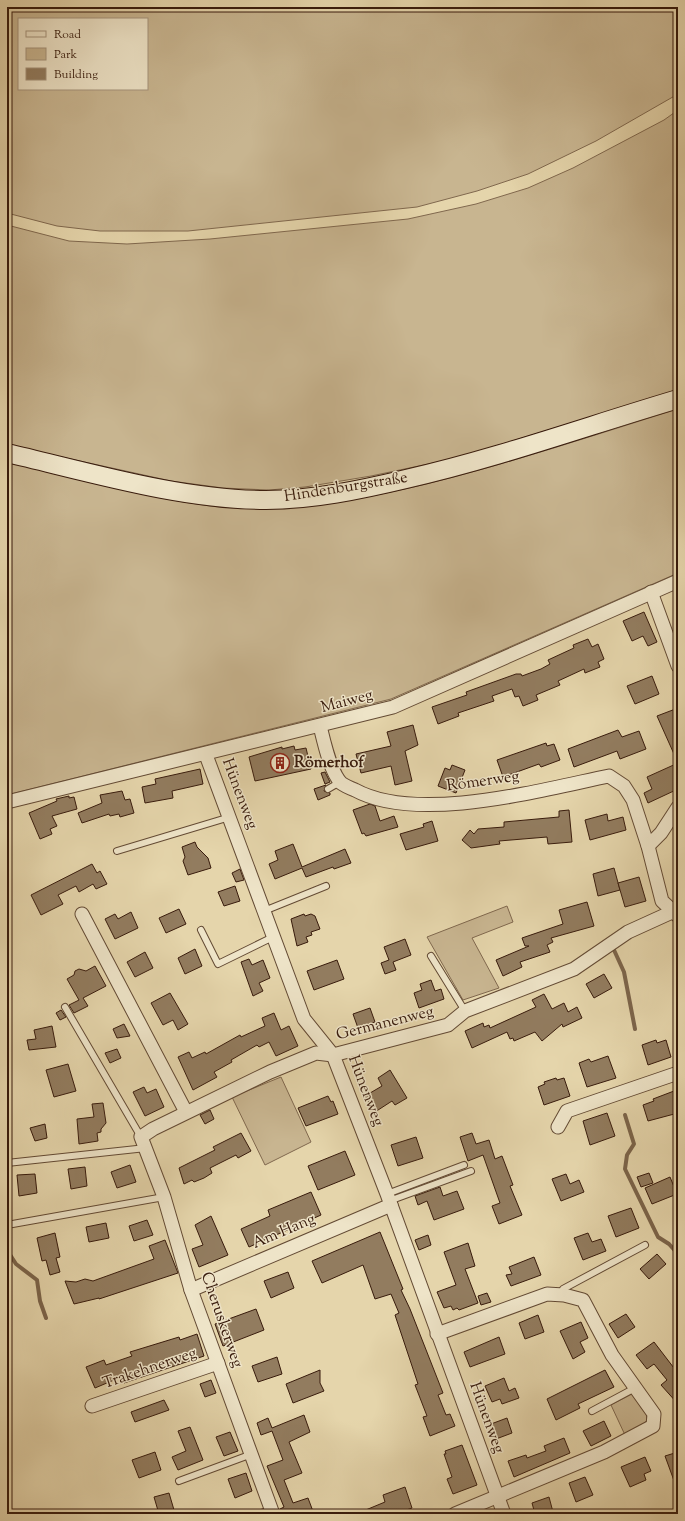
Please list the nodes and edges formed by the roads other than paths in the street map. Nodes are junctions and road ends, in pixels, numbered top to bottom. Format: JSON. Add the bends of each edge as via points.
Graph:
{"nodes":[{"id":1,"x":678,"y":399,"type":"edge"},
{"id":2,"x":7,"y":453,"type":"edge"},
{"id":3,"x":678,"y":581,"type":"edge"},
{"id":4,"x":651,"y":592,"type":"junction"},
{"id":5,"x":678,"y":666,"type":"edge"},
{"id":6,"x":320,"y":726,"type":"junction"},
{"id":7,"x":206,"y":755,"type":"junction"},
{"id":8,"x":335,"y":774,"type":"junction"},
{"id":9,"x":328,"y":789,"type":"dead end"},
{"id":10,"x":7,"y":802,"type":"edge"},
{"id":11,"x":678,"y":807,"type":"edge"},
{"id":12,"x":230,"y":817,"type":"junction"},
{"id":13,"x":648,"y":846,"type":"junction"},
{"id":14,"x":117,"y":851,"type":"dead end"},
{"id":15,"x":326,"y":886,"type":"dead end"},
{"id":16,"x":264,"y":910,"type":"junction"},
{"id":17,"x":82,"y":914,"type":"dead end"},
{"id":18,"x":675,"y":914,"type":"edge"},
{"id":19,"x":201,"y":930,"type":"dead end"},
{"id":20,"x":275,"y":936,"type":"junction"},
{"id":21,"x":431,"y":956,"type":"dead end"},
{"id":22,"x":65,"y":1007,"type":"dead end"},
{"id":23,"x":465,"y":1011,"type":"junction"},
{"id":24,"x":333,"y":1055,"type":"junction"},
{"id":25,"x":678,"y":1073,"type":"edge"},
{"id":26,"x":186,"y":1112,"type":"junction"},
{"id":27,"x":558,"y":1127,"type":"dead end"},
{"id":28,"x":143,"y":1142,"type":"junction"},
{"id":29,"x":7,"y":1163,"type":"edge"},
{"id":30,"x":464,"y":1165,"type":"dead end"},
{"id":31,"x":471,"y":1171,"type":"dead end"},
{"id":32,"x":164,"y":1197,"type":"junction"},
{"id":33,"x":389,"y":1200,"type":"junction"},
{"id":34,"x":7,"y":1225,"type":"edge"},
{"id":35,"x":645,"y":1245,"type":"dead end"},
{"id":36,"x":191,"y":1290,"type":"junction"},
{"id":37,"x":558,"y":1295,"type":"junction"},
{"id":38,"x":437,"y":1334,"type":"junction"},
{"id":39,"x":218,"y":1363,"type":"junction"},
{"id":40,"x":635,"y":1388,"type":"junction"},
{"id":41,"x":92,"y":1406,"type":"dead end"},
{"id":42,"x":592,"y":1411,"type":"dead end"},
{"id":43,"x":252,"y":1454,"type":"junction"},
{"id":44,"x":179,"y":1481,"type":"dead end"},
{"id":45,"x":497,"y":1497,"type":"junction"},
{"id":46,"x":273,"y":1512,"type":"edge"},
{"id":47,"x":259,"y":1514,"type":"edge"},
{"id":48,"x":455,"y":1514,"type":"edge"},
{"id":49,"x":504,"y":1514,"type":"edge"}],
"edges":[{"from":1,"to":2,"type":"main road","name":"Hindenburgstraße","via":[[458,467],[372,487],[304,498],[265,500],[211,496],[165,489]]},
{"from":3,"to":4,"type":"street","name":"Maiweg"},
{"from":4,"to":5,"type":"street"},
{"from":4,"to":6,"type":"street","name":"Maiweg","via":[[393,707]]},
{"from":6,"to":7,"type":"street","name":"Maiweg"},
{"from":6,"to":8,"type":"street"},
{"from":7,"to":10,"type":"street","name":"Maiweg"},
{"from":7,"to":12,"type":"street","name":"Hünenweg"},
{"from":8,"to":9,"type":"lane"},
{"from":8,"to":13,"type":"street","name":"Römerweg","via":[[366,797],[404,804],[447,805],[522,794],[609,776],[624,786],[633,800]]},
{"from":11,"to":13,"type":"street","via":[[661,833]]},
{"from":12,"to":14,"type":"lane"},
{"from":12,"to":16,"type":"street","name":"Hünenweg"},
{"from":13,"to":18,"type":"street","name":"Römerweg","via":[[662,901]]},
{"from":15,"to":16,"type":"lane"},
{"from":16,"to":20,"type":"street","name":"Hünenweg"},
{"from":17,"to":26,"type":"street"},
{"from":18,"to":23,"type":"street","name":"Germanenweg","via":[[628,932],[574,969]]},
{"from":19,"to":20,"type":"lane","via":[[218,964]]},
{"from":20,"to":24,"type":"street","name":"Hünenweg","via":[[304,1019]]},
{"from":21,"to":23,"type":"lane"},
{"from":22,"to":28,"type":"lane"},
{"from":23,"to":24,"type":"street","name":"Germanenweg","via":[[448,1025]]},
{"from":24,"to":26,"type":"street","name":"Germanenweg","via":[[316,1053]]},
{"from":24,"to":33,"type":"street","name":"Hünenweg"},
{"from":25,"to":27,"type":"street","via":[[567,1111]]},
{"from":26,"to":28,"type":"street","name":"Germanenweg","via":[[153,1129]]},
{"from":28,"to":29,"type":"lane"},
{"from":28,"to":32,"type":"street","name":"Cheruskerweg"},
{"from":30,"to":33,"type":"lane"},
{"from":31,"to":33,"type":"lane"},
{"from":32,"to":34,"type":"lane"},
{"from":32,"to":36,"type":"street","name":"Cheruskerweg"},
{"from":33,"to":36,"type":"street","name":"Am Hang"},
{"from":33,"to":38,"type":"street","name":"Hünenweg"},
{"from":35,"to":37,"type":"lane","via":[[563,1289]]},
{"from":36,"to":39,"type":"street","name":"Cheruskerweg"},
{"from":37,"to":38,"type":"street","via":[[547,1294]]},
{"from":37,"to":40,"type":"street","via":[[583,1300],[612,1356]]},
{"from":38,"to":45,"type":"street","name":"Hünenweg"},
{"from":39,"to":41,"type":"street","name":"Trakehnerweg"},
{"from":39,"to":43,"type":"street","name":"Cheruskerweg"},
{"from":40,"to":42,"type":"lane"},
{"from":40,"to":45,"type":"street","via":[[654,1414],[653,1426],[604,1452]]},
{"from":43,"to":44,"type":"lane"},
{"from":43,"to":46,"type":"street","name":"Cheruskerweg"},
{"from":45,"to":48,"type":"street"},
{"from":45,"to":49,"type":"street","name":"Hünenweg"},
{"from":46,"to":47,"type":"lane"}]}
